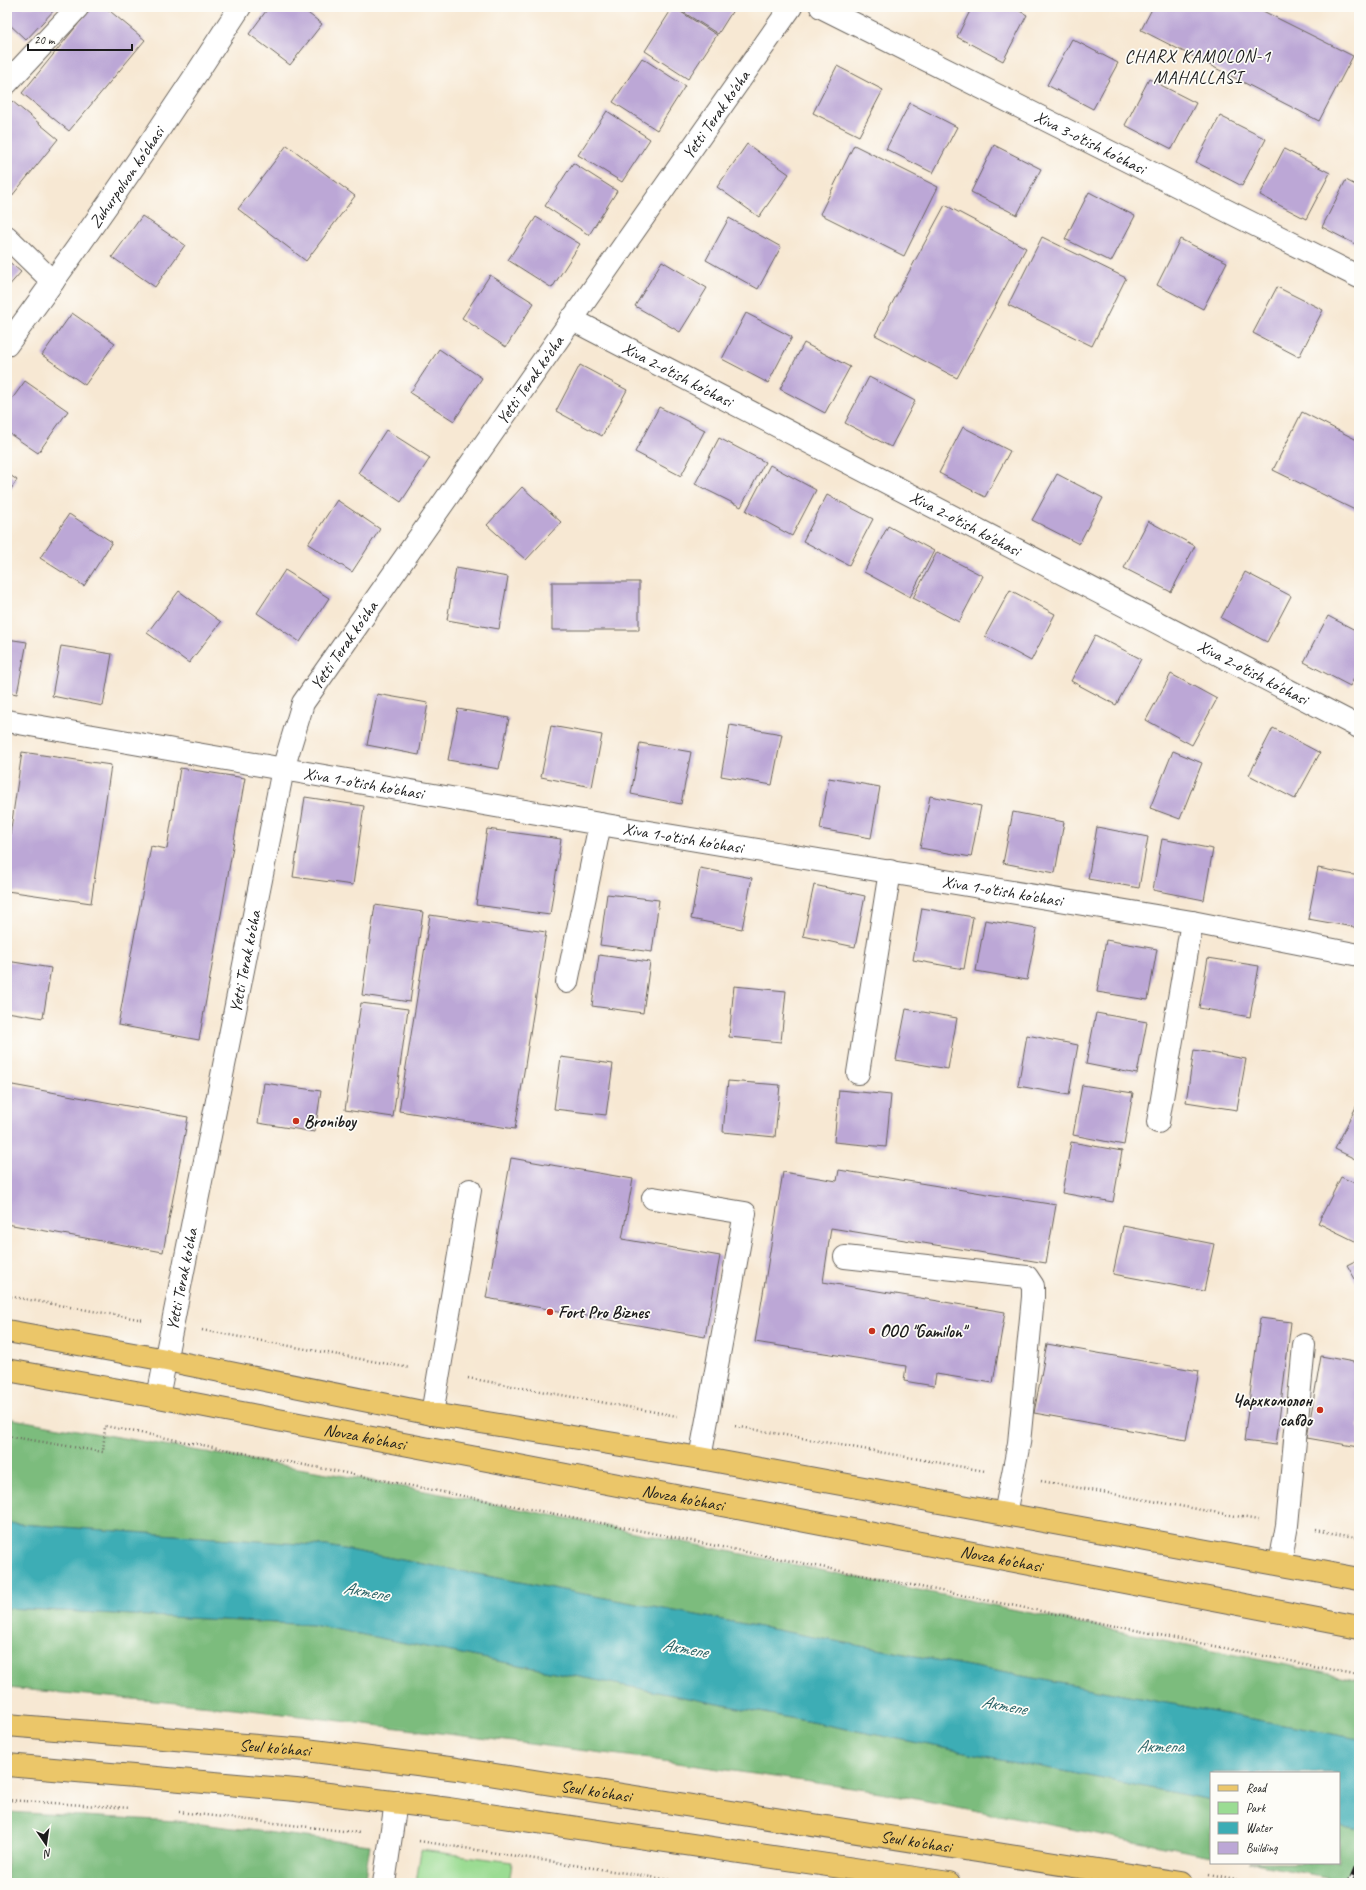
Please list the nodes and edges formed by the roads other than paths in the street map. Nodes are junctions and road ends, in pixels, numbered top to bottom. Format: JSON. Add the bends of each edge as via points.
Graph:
{"nodes":[{"id":1,"x":78,"y":7,"type":"edge"},
{"id":2,"x":240,"y":7,"type":"edge"},
{"id":3,"x":791,"y":7,"type":"edge"},
{"id":4,"x":822,"y":7,"type":"edge"},
{"id":5,"x":7,"y":83,"type":"edge"},
{"id":6,"x":7,"y":237,"type":"edge"},
{"id":7,"x":1359,"y":277,"type":"edge"},
{"id":8,"x":53,"y":282,"type":"junction"},
{"id":9,"x":572,"y":319,"type":"junction"},
{"id":10,"x":7,"y":345,"type":"edge"},
{"id":11,"x":7,"y":721,"type":"edge"},
{"id":12,"x":1359,"y":727,"type":"edge"},
{"id":13,"x":283,"y":769,"type":"junction"},
{"id":14,"x":600,"y":824,"type":"junction"},
{"id":15,"x":890,"y":871,"type":"junction"},
{"id":16,"x":1192,"y":922,"type":"junction"},
{"id":17,"x":1359,"y":955,"type":"edge"},
{"id":18,"x":566,"y":982,"type":"dead end"},
{"id":19,"x":858,"y":1073,"type":"dead end"},
{"id":20,"x":1158,"y":1122,"type":"dead end"},
{"id":21,"x":470,"y":1190,"type":"dead end"},
{"id":22,"x":653,"y":1198,"type":"dead end"},
{"id":23,"x":845,"y":1257,"type":"dead end"},
{"id":24,"x":7,"y":1331,"type":"edge"},
{"id":25,"x":1304,"y":1345,"type":"dead end"},
{"id":26,"x":166,"y":1360,"type":"junction"},
{"id":27,"x":7,"y":1370,"type":"edge"},
{"id":28,"x":158,"y":1397,"type":"junction"},
{"id":29,"x":432,"y":1414,"type":"junction"},
{"id":30,"x":700,"y":1458,"type":"junction"},
{"id":31,"x":1005,"y":1514,"type":"junction"},
{"id":32,"x":1280,"y":1564,"type":"junction"},
{"id":33,"x":1359,"y":1578,"type":"edge"},
{"id":34,"x":1359,"y":1626,"type":"edge"},
{"id":35,"x":7,"y":1726,"type":"edge"},
{"id":36,"x":7,"y":1765,"type":"edge"},
{"id":37,"x":396,"y":1802,"type":"junction"},
{"id":38,"x":384,"y":1883,"type":"edge"},
{"id":39,"x":949,"y":1883,"type":"edge"},
{"id":40,"x":1181,"y":1883,"type":"edge"}],
"edges":[{"from":1,"to":5,"type":"street"},
{"from":2,"to":8,"type":"street","name":"Zuhurpolvon ko'chasi","via":[[201,68]]},
{"from":3,"to":9,"type":"street","name":"Yetti Terak ko'cha"},
{"from":4,"to":7,"type":"street","name":"Xiva 3-o'tish ko'chasi"},
{"from":6,"to":8,"type":"street"},
{"from":8,"to":10,"type":"street","name":"Zuhurpolvon ko'chasi"},
{"from":9,"to":12,"type":"street","name":"Xiva 2-o'tish ko'chasi"},
{"from":9,"to":13,"type":"street","name":"Yetti Terak ko'cha","via":[[303,703]]},
{"from":11,"to":13,"type":"street","name":"Xiva 1-o'tish ko'chasi"},
{"from":13,"to":14,"type":"street","name":"Xiva 1-o'tish ko'chasi"},
{"from":13,"to":26,"type":"street","name":"Yetti Terak ko'cha"},
{"from":14,"to":15,"type":"street","name":"Xiva 1-o'tish ko'chasi"},
{"from":14,"to":18,"type":"street"},
{"from":15,"to":16,"type":"street","name":"Xiva 1-o'tish ko'chasi"},
{"from":15,"to":19,"type":"street"},
{"from":16,"to":17,"type":"street","name":"Xiva 1-o'tish ko'chasi"},
{"from":16,"to":20,"type":"street"},
{"from":21,"to":29,"type":"street"},
{"from":22,"to":30,"type":"street","via":[[746,1213]]},
{"from":23,"to":31,"type":"street","via":[[1026,1277],[1033,1286],[1018,1443]]},
{"from":24,"to":26,"type":"main road","name":"Novza ko'chasi"},
{"from":25,"to":32,"type":"street","via":[[1287,1525]]},
{"from":26,"to":28,"type":"street","name":"Yetti Terak ko'cha"},
{"from":26,"to":29,"type":"main road","name":"Novza ko'chasi"},
{"from":27,"to":28,"type":"main road","name":"Novza ko'chasi"},
{"from":28,"to":34,"type":"main road","name":"Novza ko'chasi"},
{"from":29,"to":30,"type":"main road","name":"Novza ko'chasi"},
{"from":30,"to":31,"type":"main road","name":"Novza ko'chasi"},
{"from":31,"to":32,"type":"main road","name":"Novza ko'chasi"},
{"from":32,"to":33,"type":"main road","name":"Novza ko'chasi"},
{"from":35,"to":40,"type":"main road","name":"Seul ko'chasi","via":[[306,1750],[457,1769]]},
{"from":36,"to":37,"type":"main road","via":[[288,1789]]},
{"from":37,"to":38,"type":"street"},
{"from":37,"to":39,"type":"main road"}]}
